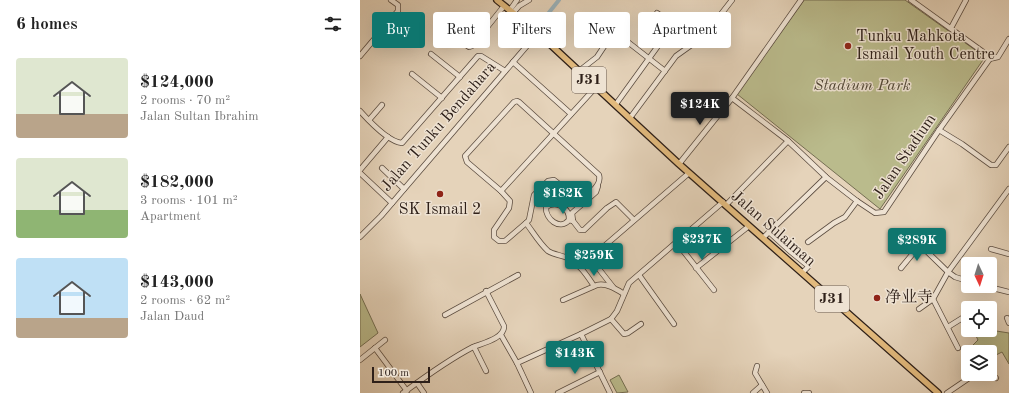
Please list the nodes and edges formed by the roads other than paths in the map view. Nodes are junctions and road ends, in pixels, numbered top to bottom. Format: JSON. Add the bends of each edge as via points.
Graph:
{"nodes":[{"id":1,"x":390,"y":0,"type":"edge"},
{"id":2,"x":497,"y":0,"type":"edge"},
{"id":3,"x":517,"y":0,"type":"edge"},
{"id":4,"x":529,"y":0,"type":"edge"},
{"id":5,"x":732,"y":0,"type":"edge"},
{"id":6,"x":800,"y":0,"type":"edge"},
{"id":7,"x":911,"y":0,"type":"edge"},
{"id":8,"x":966,"y":0,"type":"edge"},
{"id":9,"x":504,"y":3,"type":"edge"},
{"id":10,"x":512,"y":12,"type":"junction"},
{"id":11,"x":490,"y":22,"type":"edge"},
{"id":12,"x":951,"y":28,"type":"junction"},
{"id":13,"x":1009,"y":40,"type":"edge"},
{"id":14,"x":525,"y":48,"type":"edge"},
{"id":15,"x":554,"y":48,"type":"edge"},
{"id":16,"x":657,"y":48,"type":"edge"},
{"id":17,"x":431,"y":54,"type":"dead end"},
{"id":18,"x":360,"y":56,"type":"edge"},
{"id":19,"x":649,"y":59,"type":"junction"},
{"id":20,"x":989,"y":59,"type":"junction"},
{"id":21,"x":513,"y":62,"type":"junction"},
{"id":22,"x":505,"y":71,"type":"junction"},
{"id":23,"x":579,"y":71,"type":"junction"},
{"id":24,"x":665,"y":71,"type":"junction"},
{"id":25,"x":412,"y":74,"type":"dead end"},
{"id":26,"x":460,"y":77,"type":"junction"},
{"id":27,"x":596,"y":87,"type":"junction"},
{"id":28,"x":442,"y":98,"type":"junction"},
{"id":29,"x":732,"y":98,"type":"junction"},
{"id":30,"x":616,"y":104,"type":"junction"},
{"id":31,"x":382,"y":105,"type":"dead end"},
{"id":32,"x":571,"y":114,"type":"junction"},
{"id":33,"x":361,"y":115,"type":"edge"},
{"id":34,"x":630,"y":118,"type":"junction"},
{"id":35,"x":369,"y":120,"type":"junction"},
{"id":36,"x":939,"y":130,"type":"junction"},
{"id":37,"x":553,"y":134,"type":"junction"},
{"id":38,"x":388,"y":137,"type":"junction"},
{"id":39,"x":788,"y":141,"type":"junction"},
{"id":40,"x":1009,"y":147,"type":"edge"},
{"id":41,"x":679,"y":164,"type":"junction"},
{"id":42,"x":382,"y":168,"type":"dead end"},
{"id":43,"x":360,"y":170,"type":"edge"},
{"id":44,"x":360,"y":173,"type":"edge"},
{"id":45,"x":689,"y":173,"type":"junction"},
{"id":46,"x":826,"y":177,"type":"junction"},
{"id":47,"x":598,"y":186,"type":"junction"},
{"id":48,"x":404,"y":189,"type":"junction"},
{"id":49,"x":1009,"y":189,"type":"edge"},
{"id":50,"x":501,"y":191,"type":"junction"},
{"id":51,"x":857,"y":201,"type":"junction"},
{"id":52,"x":392,"y":203,"type":"junction"},
{"id":53,"x":725,"y":204,"type":"junction"},
{"id":54,"x":634,"y":220,"type":"junction"},
{"id":55,"x":571,"y":221,"type":"junction"},
{"id":56,"x":526,"y":223,"type":"junction"},
{"id":57,"x":749,"y":226,"type":"junction"},
{"id":58,"x":769,"y":232,"type":"junction"},
{"id":59,"x":911,"y":236,"type":"dead end"},
{"id":60,"x":360,"y":237,"type":"edge"},
{"id":61,"x":762,"y":238,"type":"junction"},
{"id":62,"x":808,"y":242,"type":"dead end"},
{"id":63,"x":677,"y":243,"type":"junction"},
{"id":64,"x":920,"y":245,"type":"junction"},
{"id":65,"x":991,"y":249,"type":"dead end"},
{"id":66,"x":791,"y":252,"type":"junction"},
{"id":67,"x":1009,"y":254,"type":"edge"},
{"id":68,"x":785,"y":257,"type":"junction"},
{"id":69,"x":696,"y":268,"type":"junction"},
{"id":70,"x":901,"y":268,"type":"dead end"},
{"id":71,"x":948,"y":272,"type":"junction"},
{"id":72,"x":802,"y":273,"type":"junction"},
{"id":73,"x":518,"y":275,"type":"dead end"},
{"id":74,"x":639,"y":275,"type":"junction"},
{"id":75,"x":961,"y":279,"type":"edge"},
{"id":76,"x":594,"y":286,"type":"junction"},
{"id":77,"x":613,"y":287,"type":"junction"},
{"id":78,"x":997,"y":289,"type":"edge"},
{"id":79,"x":714,"y":290,"type":"dead end"},
{"id":80,"x":486,"y":291,"type":"junction"},
{"id":81,"x":1009,"y":292,"type":"edge"},
{"id":82,"x":624,"y":294,"type":"junction"},
{"id":83,"x":933,"y":299,"type":"junction"},
{"id":84,"x":562,"y":300,"type":"dead end"},
{"id":85,"x":919,"y":309,"type":"dead end"},
{"id":86,"x":445,"y":315,"type":"dead end"},
{"id":87,"x":611,"y":318,"type":"junction"},
{"id":88,"x":961,"y":318,"type":"edge"},
{"id":89,"x":641,"y":324,"type":"dead end"},
{"id":90,"x":674,"y":324,"type":"dead end"},
{"id":91,"x":948,"y":327,"type":"junction"},
{"id":92,"x":581,"y":334,"type":"junction"},
{"id":93,"x":501,"y":335,"type":"junction"},
{"id":94,"x":385,"y":340,"type":"dead end"},
{"id":95,"x":474,"y":347,"type":"junction"},
{"id":96,"x":375,"y":348,"type":"junction"},
{"id":97,"x":958,"y":348,"type":"dead end"},
{"id":98,"x":360,"y":360,"type":"edge"},
{"id":99,"x":517,"y":363,"type":"junction"},
{"id":100,"x":757,"y":366,"type":"dead end"},
{"id":101,"x":486,"y":371,"type":"dead end"},
{"id":102,"x":600,"y":372,"type":"junction"},
{"id":103,"x":965,"y":381,"type":"edge"},
{"id":104,"x":417,"y":383,"type":"junction"},
{"id":105,"x":762,"y":385,"type":"junction"},
{"id":106,"x":405,"y":392,"type":"edge"},
{"id":107,"x":424,"y":393,"type":"edge"},
{"id":108,"x":530,"y":393,"type":"edge"},
{"id":109,"x":558,"y":393,"type":"edge"},
{"id":110,"x":610,"y":393,"type":"edge"},
{"id":111,"x":753,"y":393,"type":"edge"},
{"id":112,"x":767,"y":393,"type":"edge"},
{"id":113,"x":804,"y":393,"type":"edge"},
{"id":114,"x":809,"y":393,"type":"edge"},
{"id":115,"x":938,"y":393,"type":"edge"},
{"id":116,"x":947,"y":393,"type":"edge"}],
"edges":[{"from":1,"to":18,"type":"street","via":[[398,5],[398,11]]},
{"from":2,"to":9,"type":"main road","number":"J31"},
{"from":3,"to":10,"type":"street"},
{"from":4,"to":10,"type":"street"},
{"from":5,"to":24,"type":"street","via":[[704,36],[678,54]]},
{"from":6,"to":29,"type":"street"},
{"from":7,"to":12,"type":"street"},
{"from":8,"to":12,"type":"street"},
{"from":9,"to":10,"type":"main road","number":"J31"},
{"from":9,"to":11,"type":"street"},
{"from":12,"to":20,"type":"street"},
{"from":13,"to":20,"type":"street","name":"Jalan Stadium","via":[[998,57]]},
{"from":14,"to":21,"type":"street","name":"Jalan Tunku Bendahara"},
{"from":15,"to":23,"type":"main road","number":"J31"},
{"from":16,"to":19,"type":"street"},
{"from":17,"to":26,"type":"street"},
{"from":19,"to":23,"type":"street","via":[[615,32],[597,57]]},
{"from":19,"to":24,"type":"street"},
{"from":19,"to":30,"type":"street"},
{"from":20,"to":36,"type":"street","name":"Jalan Stadium"},
{"from":21,"to":22,"type":"street","name":"Jalan Tunku Bendahara"},
{"from":21,"to":32,"type":"street"},
{"from":22,"to":26,"type":"street","via":[[478,56]]},
{"from":22,"to":48,"type":"street","name":"Jalan Tunku Bendahara"},
{"from":23,"to":27,"type":"main road","number":"J31"},
{"from":24,"to":34,"type":"street"},
{"from":25,"to":28,"type":"street"},
{"from":26,"to":28,"type":"street"},
{"from":27,"to":30,"type":"main road","number":"J31"},
{"from":27,"to":32,"type":"street"},
{"from":28,"to":38,"type":"street","via":[[404,142],[399,143]]},
{"from":29,"to":39,"type":"street","name":"Jalan Stadium"},
{"from":29,"to":41,"type":"street"},
{"from":30,"to":34,"type":"main road","number":"J31"},
{"from":31,"to":35,"type":"street"},
{"from":32,"to":37,"type":"street"},
{"from":33,"to":35,"type":"street"},
{"from":34,"to":41,"type":"main road","number":"J31"},
{"from":35,"to":38,"type":"street"},
{"from":36,"to":40,"type":"street","via":[[991,165],[996,165]]},
{"from":36,"to":51,"type":"street","name":"Jalan Stadium","via":[[884,212],[876,213]]},
{"from":37,"to":47,"type":"street","via":[[599,175]]},
{"from":37,"to":50,"type":"street"},
{"from":37,"to":50,"type":"street","via":[[516,101],[472,148],[465,156],[467,162]]},
{"from":38,"to":43,"type":"street"},
{"from":39,"to":46,"type":"street","name":"Jalan Stadium"},
{"from":39,"to":53,"type":"street"},
{"from":41,"to":45,"type":"main road","name":"Jalan Sulaiman","number":"J31"},
{"from":42,"to":48,"type":"street"},
{"from":44,"to":52,"type":"street"},
{"from":45,"to":53,"type":"main road","name":"Jalan Sulaiman","number":"J31"},
{"from":45,"to":54,"type":"street"},
{"from":46,"to":51,"type":"street","name":"Jalan Stadium"},
{"from":46,"to":58,"type":"street"},
{"from":47,"to":55,"type":"street","via":[[596,192],[572,212]]},
{"from":47,"to":56,"type":"street","via":[[576,198],[554,180],[548,181],[534,195],[529,220]]},
{"from":48,"to":52,"type":"street","name":"Jalan Tunku Bendahara"},
{"from":49,"to":71,"type":"street"},
{"from":50,"to":56,"type":"street","via":[[509,199],[510,205],[494,230],[496,240],[505,241]]},
{"from":51,"to":62,"type":"street","via":[[845,217]]},
{"from":52,"to":60,"type":"street","name":"Jalan Tunku Bendahara"},
{"from":53,"to":57,"type":"main road","name":"Jalan Sulaiman","number":"J31"},
{"from":53,"to":63,"type":"street"},
{"from":54,"to":55,"type":"street","via":[[616,202],[584,230],[580,230]]},
{"from":54,"to":77,"type":"street","via":[[594,255],[595,264]]},
{"from":55,"to":55,"type":"street","via":[[562,225],[554,223],[546,213],[546,207],[554,203],[559,204],[564,207]]},
{"from":56,"to":76,"type":"street","via":[[549,252],[574,261]]},
{"from":57,"to":61,"type":"main road","name":"Jalan Sulaiman","number":"J31"},
{"from":57,"to":69,"type":"street"},
{"from":58,"to":61,"type":"street"},
{"from":58,"to":66,"type":"street"},
{"from":59,"to":64,"type":"street"},
{"from":61,"to":68,"type":"main road","name":"Jalan Sulaiman","number":"J31"},
{"from":63,"to":69,"type":"street"},
{"from":63,"to":74,"type":"street"},
{"from":64,"to":70,"type":"street"},
{"from":64,"to":71,"type":"street"},
{"from":65,"to":67,"type":"street"},
{"from":66,"to":68,"type":"street"},
{"from":66,"to":72,"type":"street","via":[[808,266]]},
{"from":68,"to":72,"type":"main road","name":"Jalan Sulaiman","number":"J31"},
{"from":69,"to":79,"type":"street"},
{"from":71,"to":75,"type":"street"},
{"from":71,"to":83,"type":"street"},
{"from":72,"to":115,"type":"main road","name":"Jalan Sulaiman","number":"J31"},
{"from":73,"to":80,"type":"street"},
{"from":74,"to":82,"type":"street","via":[[629,283]]},
{"from":74,"to":90,"type":"street"},
{"from":76,"to":77,"type":"street","via":[[602,284]]},
{"from":76,"to":84,"type":"street"},
{"from":77,"to":82,"type":"street"},
{"from":78,"to":81,"type":"street"},
{"from":80,"to":86,"type":"street"},
{"from":80,"to":93,"type":"street","via":[[504,326],[505,330]]},
{"from":82,"to":87,"type":"street"},
{"from":83,"to":85,"type":"street"},
{"from":83,"to":91,"type":"street"},
{"from":87,"to":89,"type":"street","via":[[624,334]]},
{"from":87,"to":92,"type":"street"},
{"from":88,"to":91,"type":"street"},
{"from":91,"to":97,"type":"street"},
{"from":92,"to":99,"type":"street"},
{"from":92,"to":102,"type":"street"},
{"from":93,"to":95,"type":"street"},
{"from":93,"to":99,"type":"street"},
{"from":94,"to":96,"type":"street"},
{"from":95,"to":101,"type":"street"},
{"from":95,"to":104,"type":"street","via":[[446,362]]},
{"from":96,"to":98,"type":"street"},
{"from":96,"to":106,"type":"street"},
{"from":99,"to":108,"type":"street"},
{"from":100,"to":105,"type":"street","via":[[756,373]]},
{"from":102,"to":109,"type":"street"},
{"from":102,"to":110,"type":"street"},
{"from":103,"to":116,"type":"street"},
{"from":104,"to":106,"type":"street"},
{"from":104,"to":107,"type":"street"},
{"from":105,"to":111,"type":"street"},
{"from":105,"to":112,"type":"street"},
{"from":113,"to":114,"type":"street"}]}
